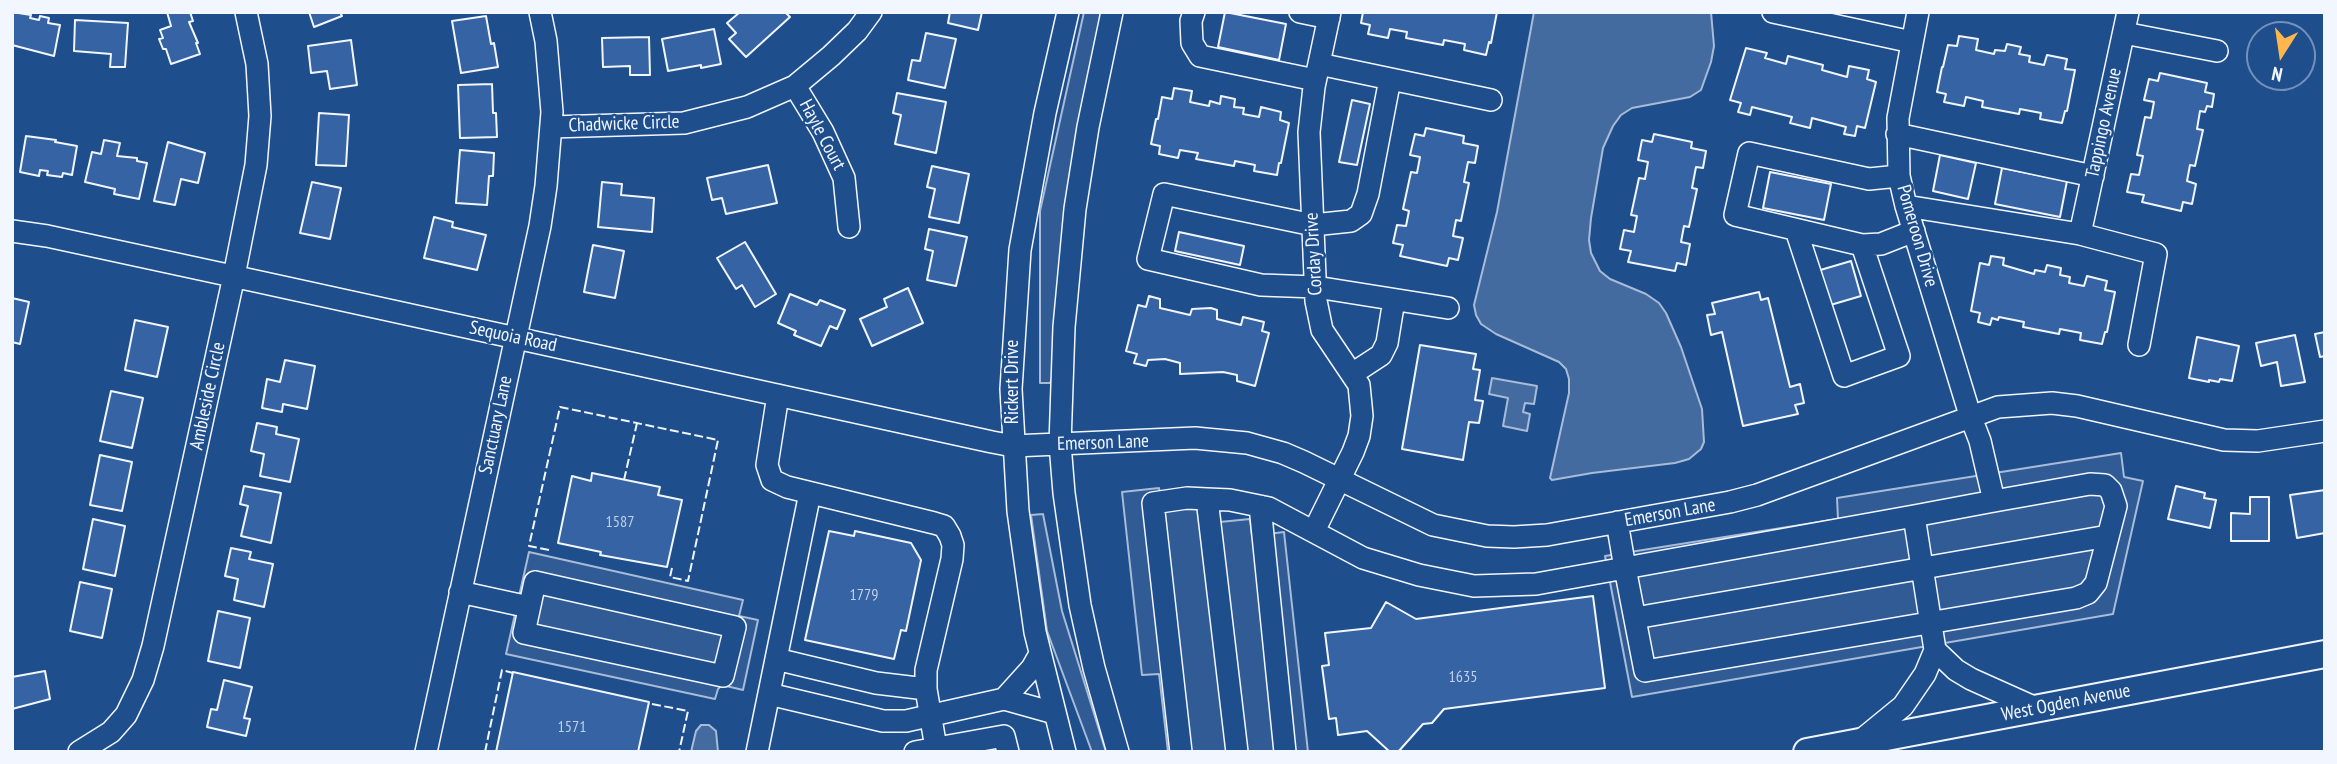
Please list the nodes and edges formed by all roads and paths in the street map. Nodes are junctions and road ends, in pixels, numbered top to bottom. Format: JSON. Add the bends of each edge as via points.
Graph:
{"nodes":[{"id":1,"x":246,"y":12,"type":"edge"},
{"id":2,"x":540,"y":12,"type":"edge"},
{"id":3,"x":872,"y":12,"type":"edge"},
{"id":4,"x":1068,"y":12,"type":"edge"},
{"id":5,"x":1112,"y":12,"type":"edge"},
{"id":6,"x":1194,"y":12,"type":"edge"},
{"id":7,"x":1300,"y":12,"type":"edge"},
{"id":8,"x":1773,"y":12,"type":"edge"},
{"id":9,"x":1918,"y":12,"type":"edge"},
{"id":10,"x":1329,"y":15,"type":"edge"},
{"id":11,"x":2126,"y":23,"type":"edge"},
{"id":12,"x":1912,"y":42,"type":"junction"},
{"id":13,"x":2217,"y":51,"type":"dead end"},
{"id":14,"x":1317,"y":72,"type":"junction"},
{"id":15,"x":1390,"y":79,"type":"junction"},
{"id":16,"x":795,"y":86,"type":"junction"},
{"id":17,"x":1491,"y":100,"type":"dead end"},
{"id":18,"x":551,"y":127,"type":"junction"},
{"id":19,"x":1897,"y":134,"type":"junction"},
{"id":20,"x":1899,"y":176,"type":"junction"},
{"id":21,"x":2093,"y":176,"type":"junction"},
{"id":22,"x":1906,"y":206,"type":"junction"},
{"id":23,"x":1313,"y":225,"type":"junction"},
{"id":24,"x":849,"y":227,"type":"dead end"},
{"id":25,"x":1796,"y":230,"type":"junction"},
{"id":26,"x":12,"y":231,"type":"edge"},
{"id":27,"x":1914,"y":231,"type":"junction"},
{"id":28,"x":2080,"y":234,"type":"junction"},
{"id":29,"x":1862,"y":246,"type":"junction"},
{"id":30,"x":234,"y":276,"type":"junction"},
{"id":31,"x":1316,"y":288,"type":"junction"},
{"id":32,"x":1394,"y":300,"type":"junction"},
{"id":33,"x":1448,"y":308,"type":"dead end"},
{"id":34,"x":515,"y":337,"type":"junction"},
{"id":35,"x":2139,"y":345,"type":"dead end"},
{"id":36,"x":1352,"y":374,"type":"junction"},
{"id":37,"x":778,"y":395,"type":"junction"},
{"id":38,"x":1970,"y":415,"type":"junction"},
{"id":39,"x":2325,"y":431,"type":"edge"},
{"id":40,"x":1060,"y":444,"type":"junction"},
{"id":41,"x":1013,"y":446,"type":"junction"},
{"id":42,"x":1339,"y":480,"type":"junction"},
{"id":43,"x":810,"y":493,"type":"junction"},
{"id":44,"x":1208,"y":499,"type":"junction"},
{"id":45,"x":1994,"y":501,"type":"junction"},
{"id":46,"x":1260,"y":506,"type":"junction"},
{"id":47,"x":1914,"y":516,"type":"junction"},
{"id":48,"x":1617,"y":522,"type":"junction"},
{"id":49,"x":1314,"y":531,"type":"junction"},
{"id":50,"x":2108,"y":536,"type":"junction"},
{"id":51,"x":1922,"y":567,"type":"junction"},
{"id":52,"x":1625,"y":568,"type":"junction"},
{"id":53,"x":460,"y":592,"type":"junction"},
{"id":54,"x":529,"y":607,"type":"junction"},
{"id":55,"x":1635,"y":618,"type":"junction"},
{"id":56,"x":1930,"y":622,"type":"junction"},
{"id":57,"x":1935,"y":650,"type":"junction"},
{"id":58,"x":1040,"y":654,"type":"junction"},
{"id":59,"x":2325,"y":654,"type":"edge"},
{"id":60,"x":776,"y":659,"type":"junction"},
{"id":61,"x":926,"y":690,"type":"junction"},
{"id":62,"x":769,"y":694,"type":"junction"},
{"id":63,"x":1004,"y":699,"type":"junction"},
{"id":64,"x":2038,"y":709,"type":"junction"},
{"id":65,"x":1054,"y":713,"type":"junction"},
{"id":66,"x":930,"y":716,"type":"junction"},
{"id":67,"x":1859,"y":742,"type":"junction"},
{"id":68,"x":936,"y":748,"type":"junction"},
{"id":69,"x":79,"y":752,"type":"edge"},
{"id":70,"x":426,"y":752,"type":"edge"},
{"id":71,"x":757,"y":752,"type":"edge"},
{"id":72,"x":915,"y":752,"type":"edge"},
{"id":73,"x":1008,"y":752,"type":"edge"},
{"id":74,"x":1065,"y":752,"type":"edge"},
{"id":75,"x":1118,"y":752,"type":"edge"},
{"id":76,"x":1181,"y":752,"type":"edge"},
{"id":77,"x":1237,"y":752,"type":"edge"},
{"id":78,"x":1285,"y":752,"type":"edge"},
{"id":79,"x":1807,"y":752,"type":"edge"}],
"edges":[{"from":1,"to":30,"type":"street","name":"Ambleside Circle","via":[[257,64],[260,116],[256,165]]},
{"from":2,"to":18,"type":"street","name":"Sanctuary Lane"},
{"from":3,"to":16,"type":"street","name":"Chadwicke Circle","via":[[831,57]]},
{"from":4,"to":41,"type":"street","name":"Rickert Drive","via":[[1020,250],[1011,389]]},
{"from":5,"to":40,"type":"street","via":[[1072,233],[1063,327]]},
{"from":6,"to":14,"type":"street","via":[[1192,43],[1200,56]]},
{"from":7,"to":10,"type":"street"},
{"from":8,"to":12,"type":"street"},
{"from":9,"to":12,"type":"street","name":"Pomeroon Drive"},
{"from":10,"to":14,"type":"street","name":"Corday Drive"},
{"from":11,"to":13,"type":"street"},
{"from":11,"to":21,"type":"street","name":"Tappingo Avenue"},
{"from":12,"to":19,"type":"street","name":"Pomeroon Drive"},
{"from":14,"to":15,"type":"street"},
{"from":14,"to":23,"type":"street","name":"Corday Drive","via":[[1309,132]]},
{"from":15,"to":17,"type":"street"},
{"from":15,"to":23,"type":"street","via":[[1361,215],[1351,221]]},
{"from":16,"to":18,"type":"street","name":"Chadwicke Circle","via":[[747,107],[684,123]]},
{"from":16,"to":24,"type":"street","name":"Hayle Court","via":[[845,178]]},
{"from":18,"to":34,"type":"street","name":"Sanctuary Lane","via":[[540,226]]},
{"from":19,"to":20,"type":"street","name":"Pomeroon Drive"},
{"from":19,"to":21,"type":"street"},
{"from":20,"to":22,"type":"street","name":"Pomeroon Drive"},
{"from":20,"to":25,"type":"street","via":[[1869,179],[1749,153],[1735,215]]},
{"from":21,"to":28,"type":"street","name":"Tappingo Avenue"},
{"from":22,"to":27,"type":"street","name":"Pomeroon Drive"},
{"from":22,"to":28,"type":"street"},
{"from":23,"to":31,"type":"street","name":"Corday Drive"},
{"from":23,"to":31,"type":"street","via":[[1164,194],[1148,259],[1262,285]]},
{"from":25,"to":29,"type":"street"},
{"from":25,"to":29,"type":"street","via":[[1844,376],[1899,356]]},
{"from":26,"to":30,"type":"street","name":"Sequoia Road"},
{"from":27,"to":29,"type":"street"},
{"from":27,"to":38,"type":"street","name":"Pomeroon Drive"},
{"from":28,"to":35,"type":"street","via":[[2156,254]]},
{"from":30,"to":34,"type":"street","name":"Sequoia Road"},
{"from":30,"to":69,"type":"street","name":"Ambleside Circle","via":[[143,680],[111,732]]},
{"from":31,"to":32,"type":"street"},
{"from":31,"to":36,"type":"street","name":"Corday Drive","via":[[1322,330]]},
{"from":32,"to":33,"type":"street"},
{"from":32,"to":36,"type":"street","via":[[1381,355]]},
{"from":34,"to":37,"type":"street","name":"Sequoia Road"},
{"from":34,"to":53,"type":"street","name":"Sanctuary Lane"},
{"from":36,"to":42,"type":"street","name":"Corday Drive","via":[[1359,385],[1362,416],[1359,436]]},
{"from":37,"to":41,"type":"street","name":"Sequoia Road"},
{"from":37,"to":43,"type":"street","via":[[767,464],[772,480]]},
{"from":38,"to":39,"type":"street","name":"Emerson Lane","via":[[1998,407],[2052,403],[2224,440],[2258,442]]},
{"from":38,"to":45,"type":"street","name":"Pomeroon Drive"},
{"from":38,"to":48,"type":"street","name":"Emerson Lane","via":[[1757,495]]},
{"from":40,"to":41,"type":"street","name":"Emerson Lane"},
{"from":40,"to":42,"type":"street","name":"Emerson Lane","via":[[1215,439],[1247,443],[1283,453]]},
{"from":40,"to":75,"type":"street","via":[[1080,605]]},
{"from":41,"to":58,"type":"street","name":"Rickert Drive","via":[[1019,523]]},
{"from":42,"to":48,"type":"street","name":"Emerson Lane","via":[[1433,525],[1487,536],[1547,535]]},
{"from":42,"to":49,"type":"street","name":"Corday Drive"},
{"from":43,"to":60,"type":"street"},
{"from":43,"to":61,"type":"street","via":[[944,526],[950,536],[952,559],[926,670]]},
{"from":44,"to":46,"type":"street"},
{"from":44,"to":76,"type":"street","via":[[1153,503]]},
{"from":44,"to":77,"type":"street"},
{"from":45,"to":47,"type":"street"},
{"from":45,"to":50,"type":"street","via":[[2105,485],[2116,506]]},
{"from":46,"to":49,"type":"street"},
{"from":46,"to":78,"type":"street"},
{"from":47,"to":51,"type":"street"},
{"from":47,"to":52,"type":"street"},
{"from":48,"to":52,"type":"street"},
{"from":49,"to":52,"type":"street","via":[[1363,558],[1474,586],[1536,584]]},
{"from":50,"to":51,"type":"street"},
{"from":50,"to":56,"type":"street","via":[[2096,583],[2088,593]]},
{"from":51,"to":55,"type":"street"},
{"from":51,"to":56,"type":"street"},
{"from":52,"to":55,"type":"street"},
{"from":53,"to":54,"type":"street"},
{"from":53,"to":70,"type":"street","name":"Sanctuary Lane"},
{"from":54,"to":54,"type":"street","via":[[524,633],[723,676],[735,627],[535,582]]},
{"from":55,"to":56,"type":"street","via":[[1645,671]]},
{"from":56,"to":57,"type":"street"},
{"from":57,"to":64,"type":"street","via":[[1971,679]]},
{"from":57,"to":67,"type":"street","via":[[1903,706]]},
{"from":58,"to":63,"type":"street"},
{"from":58,"to":65,"type":"street","name":"Rickert Drive"},
{"from":59,"to":64,"type":"main road","name":"West Ogden Avenue"},
{"from":60,"to":61,"type":"street"},
{"from":60,"to":62,"type":"street"},
{"from":61,"to":66,"type":"street"},
{"from":62,"to":66,"type":"street","via":[[883,721]]},
{"from":62,"to":71,"type":"street"},
{"from":63,"to":65,"type":"street"},
{"from":63,"to":66,"type":"street"},
{"from":64,"to":67,"type":"main road","name":"West Ogden Avenue"},
{"from":65,"to":74,"type":"street","name":"Rickert Drive"},
{"from":66,"to":68,"type":"street"},
{"from":67,"to":79,"type":"main road","name":"West Ogden Avenue"},
{"from":68,"to":72,"type":"street"},
{"from":68,"to":73,"type":"street","via":[[1004,736]]}]}
